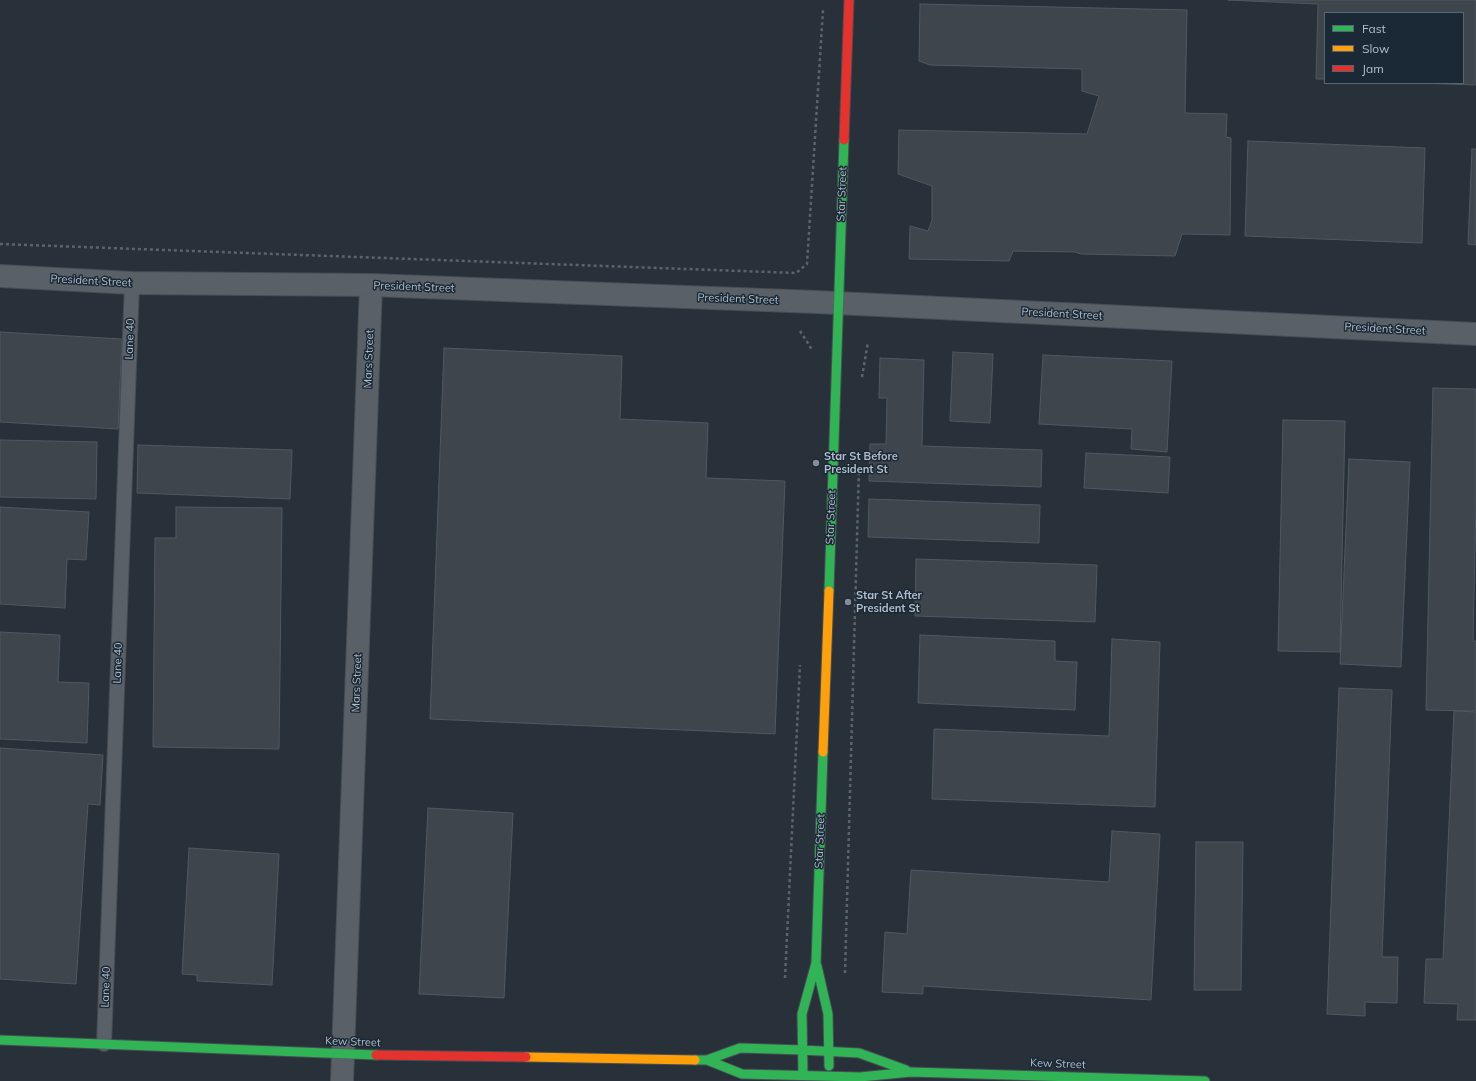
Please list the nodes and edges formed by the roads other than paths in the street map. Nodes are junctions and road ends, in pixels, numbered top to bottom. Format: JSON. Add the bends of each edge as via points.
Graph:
{"nodes":[{"id":1,"x":849,"y":0,"type":"edge"},
{"id":2,"x":0,"y":276,"type":"edge"},
{"id":3,"x":132,"y":283,"type":"junction"},
{"id":4,"x":371,"y":285,"type":"junction"},
{"id":5,"x":839,"y":303,"type":"junction"},
{"id":6,"x":1476,"y":334,"type":"edge"},
{"id":7,"x":816,"y":963,"type":"junction"},
{"id":8,"x":0,"y":1040,"type":"edge"},
{"id":9,"x":104,"y":1044,"type":"junction"},
{"id":10,"x":802,"y":1050,"type":"junction"},
{"id":11,"x":829,"y":1051,"type":"junction"},
{"id":12,"x":343,"y":1054,"type":"junction"},
{"id":13,"x":707,"y":1060,"type":"junction"},
{"id":14,"x":910,"y":1072,"type":"junction"},
{"id":15,"x":803,"y":1078,"type":"edge"},
{"id":16,"x":828,"y":1078,"type":"edge"},
{"id":17,"x":342,"y":1081,"type":"edge"},
{"id":18,"x":1205,"y":1081,"type":"edge"}],
"edges":[{"from":1,"to":5,"type":"street","name":"Star Street"},
{"from":2,"to":3,"type":"street","name":"President Street"},
{"from":3,"to":4,"type":"street","name":"President Street"},
{"from":3,"to":9,"type":"lane","name":"Lane 40"},
{"from":4,"to":5,"type":"street","name":"President Street"},
{"from":4,"to":12,"type":"street","name":"Mars Street"},
{"from":5,"to":6,"type":"street","name":"President Street"},
{"from":5,"to":7,"type":"street","name":"Star Street"},
{"from":7,"to":10,"type":"street","name":"Star Street","via":[[802,1014]]},
{"from":7,"to":11,"type":"street","name":"Star Street","via":[[828,1014]]},
{"from":8,"to":9,"type":"street","name":"Kew Street"},
{"from":9,"to":12,"type":"street","name":"Kew Street"},
{"from":10,"to":11,"type":"street","name":"Kew Street"},
{"from":10,"to":13,"type":"street","name":"Kew Street","via":[[740,1048]]},
{"from":10,"to":15,"type":"street","name":"Star Street"},
{"from":11,"to":14,"type":"street","name":"Kew Street","via":[[859,1053]]},
{"from":11,"to":16,"type":"street","name":"Star Street"},
{"from":12,"to":13,"type":"street","name":"Kew Street"},
{"from":12,"to":17,"type":"street","name":"Mars Street"},
{"from":13,"to":15,"type":"street","name":"Kew Street","via":[[742,1074]]},
{"from":14,"to":16,"type":"street","name":"Kew Street"},
{"from":14,"to":18,"type":"street","name":"Kew Street"},
{"from":15,"to":16,"type":"street","name":"Kew Street"}]}
